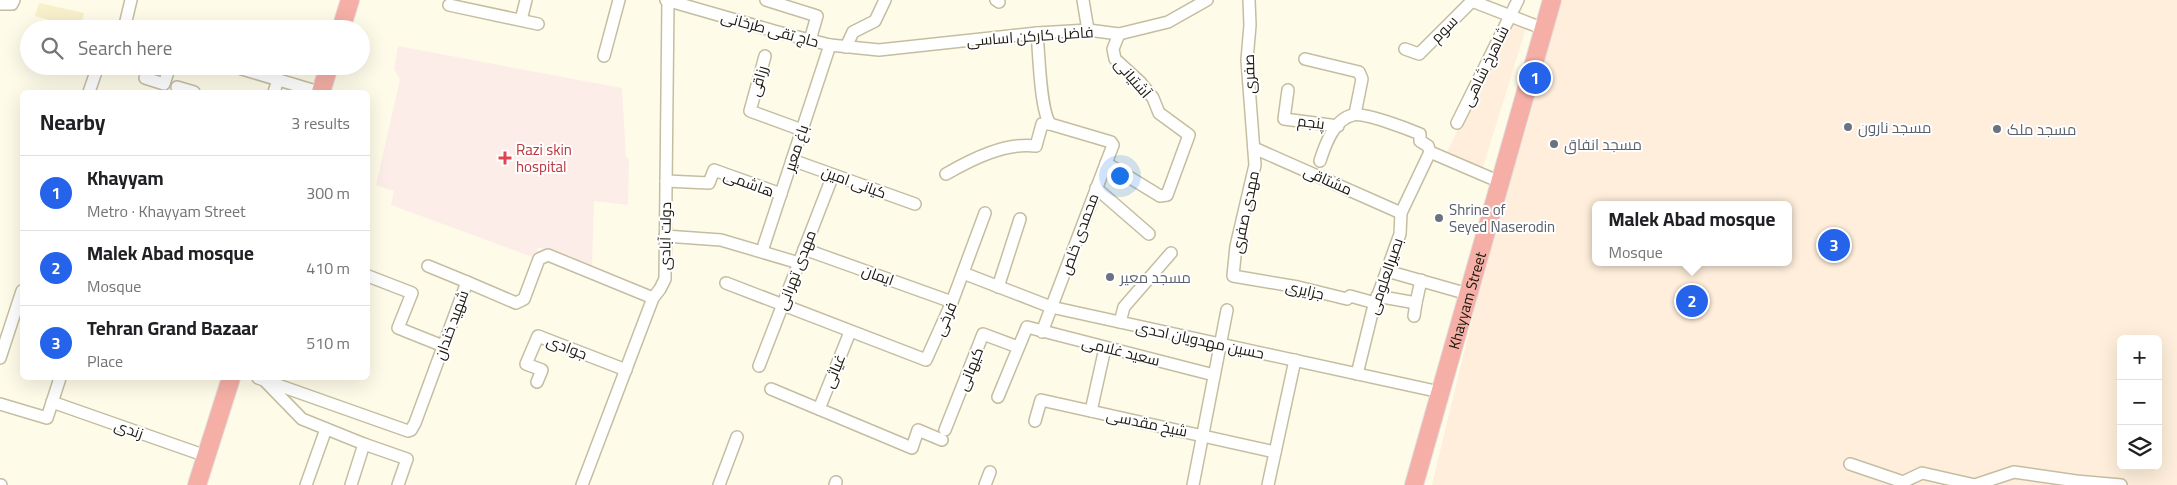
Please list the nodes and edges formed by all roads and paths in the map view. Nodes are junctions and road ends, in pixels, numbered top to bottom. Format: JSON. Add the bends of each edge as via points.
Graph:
{"nodes":[{"id":1,"x":14,"y":0,"type":"edge"},
{"id":2,"x":131,"y":0,"type":"edge"},
{"id":3,"x":350,"y":0,"type":"edge"},
{"id":4,"x":526,"y":0,"type":"edge"},
{"id":5,"x":619,"y":0,"type":"edge"},
{"id":6,"x":667,"y":0,"type":"edge"},
{"id":7,"x":766,"y":0,"type":"edge"},
{"id":8,"x":885,"y":0,"type":"edge"},
{"id":9,"x":1083,"y":0,"type":"edge"},
{"id":10,"x":1207,"y":0,"type":"edge"},
{"id":11,"x":1249,"y":0,"type":"edge"},
{"id":12,"x":1518,"y":0,"type":"edge"},
{"id":13,"x":1552,"y":0,"type":"edge"},
{"id":14,"x":782,"y":2,"type":"edge"},
{"id":15,"x":0,"y":4,"type":"edge"},
{"id":16,"x":449,"y":5,"type":"dead end"},
{"id":17,"x":1510,"y":14,"type":"junction"},
{"id":18,"x":126,"y":20,"type":"edge"},
{"id":19,"x":344,"y":20,"type":"edge"},
{"id":20,"x":521,"y":20,"type":"junction"},
{"id":21,"x":538,"y":24,"type":"dead end"},
{"id":22,"x":1544,"y":29,"type":"junction"},
{"id":23,"x":1088,"y":30,"type":"junction"},
{"id":24,"x":1037,"y":33,"type":"junction"},
{"id":25,"x":1119,"y":34,"type":"junction"},
{"id":26,"x":810,"y":40,"type":"junction"},
{"id":27,"x":830,"y":45,"type":"junction"},
{"id":28,"x":846,"y":48,"type":"junction"},
{"id":29,"x":1405,"y":49,"type":"dead end"},
{"id":30,"x":604,"y":56,"type":"dead end"},
{"id":31,"x":765,"y":56,"type":"dead end"},
{"id":32,"x":1305,"y":59,"type":"dead end"},
{"id":33,"x":95,"y":75,"type":"edge"},
{"id":34,"x":167,"y":75,"type":"edge"},
{"id":35,"x":262,"y":75,"type":"edge"},
{"id":36,"x":326,"y":75,"type":"edge"},
{"id":37,"x":145,"y":78,"type":"dead end"},
{"id":38,"x":278,"y":80,"type":"junction"},
{"id":39,"x":176,"y":87,"type":"dead end"},
{"id":40,"x":90,"y":90,"type":"edge"},
{"id":41,"x":187,"y":90,"type":"edge"},
{"id":42,"x":275,"y":90,"type":"edge"},
{"id":43,"x":313,"y":90,"type":"edge"},
{"id":44,"x":321,"y":90,"type":"edge"},
{"id":45,"x":1288,"y":90,"type":"dead end"},
{"id":46,"x":1355,"y":114,"type":"junction"},
{"id":47,"x":1457,"y":123,"type":"dead end"},
{"id":48,"x":1050,"y":124,"type":"junction"},
{"id":49,"x":1338,"y":126,"type":"junction"},
{"id":50,"x":802,"y":130,"type":"junction"},
{"id":51,"x":1254,"y":148,"type":"junction"},
{"id":52,"x":1430,"y":152,"type":"junction"},
{"id":53,"x":792,"y":160,"type":"junction"},
{"id":54,"x":1320,"y":161,"type":"dead end"},
{"id":55,"x":1106,"y":163,"type":"junction"},
{"id":56,"x":946,"y":174,"type":"dead end"},
{"id":57,"x":833,"y":175,"type":"junction"},
{"id":58,"x":666,"y":181,"type":"junction"},
{"id":59,"x":1500,"y":182,"type":"junction"},
{"id":60,"x":1096,"y":188,"type":"junction"},
{"id":61,"x":781,"y":194,"type":"junction"},
{"id":62,"x":915,"y":204,"type":"dead end"},
{"id":63,"x":985,"y":213,"type":"dead end"},
{"id":64,"x":1401,"y":213,"type":"junction"},
{"id":65,"x":1020,"y":219,"type":"dead end"},
{"id":66,"x":1149,"y":234,"type":"dead end"},
{"id":67,"x":665,"y":236,"type":"junction"},
{"id":68,"x":804,"y":249,"type":"junction"},
{"id":69,"x":762,"y":251,"type":"junction"},
{"id":70,"x":1171,"y":253,"type":"dead end"},
{"id":71,"x":799,"y":263,"type":"junction"},
{"id":72,"x":428,"y":266,"type":"dead end"},
{"id":73,"x":1386,"y":271,"type":"junction"},
{"id":74,"x":963,"y":274,"type":"junction"},
{"id":75,"x":1232,"y":276,"type":"joint"},
{"id":76,"x":370,"y":277,"type":"edge"},
{"id":77,"x":1421,"y":280,"type":"junction"},
{"id":78,"x":468,"y":282,"type":"junction"},
{"id":79,"x":726,"y":283,"type":"dead end"},
{"id":80,"x":998,"y":287,"type":"junction"},
{"id":81,"x":1468,"y":294,"type":"junction"},
{"id":82,"x":653,"y":298,"type":"junction"},
{"id":83,"x":1376,"y":300,"type":"junction"},
{"id":84,"x":952,"y":302,"type":"junction"},
{"id":85,"x":1416,"y":303,"type":"junction"},
{"id":86,"x":782,"y":306,"type":"junction"},
{"id":87,"x":1052,"y":307,"type":"junction"},
{"id":88,"x":1227,"y":310,"type":"dead end"},
{"id":89,"x":19,"y":313,"type":"edge"},
{"id":90,"x":1414,"y":316,"type":"dead end"},
{"id":91,"x":1120,"y":322,"type":"junction"},
{"id":92,"x":850,"y":332,"type":"junction"},
{"id":93,"x":1042,"y":332,"type":"junction"},
{"id":94,"x":1220,"y":344,"type":"junction"},
{"id":95,"x":443,"y":346,"type":"junction"},
{"id":96,"x":1018,"y":347,"type":"junction"},
{"id":97,"x":1105,"y":348,"type":"junction"},
{"id":98,"x":0,"y":358,"type":"edge"},
{"id":99,"x":1295,"y":360,"type":"junction"},
{"id":100,"x":759,"y":366,"type":"dead end"},
{"id":101,"x":626,"y":370,"type":"junction"},
{"id":102,"x":1357,"y":374,"type":"junction"},
{"id":103,"x":1214,"y":375,"type":"junction"},
{"id":104,"x":59,"y":380,"type":"edge"},
{"id":105,"x":230,"y":380,"type":"edge"},
{"id":106,"x":262,"y":380,"type":"edge"},
{"id":107,"x":266,"y":380,"type":"edge"},
{"id":108,"x":538,"y":382,"type":"dead end"},
{"id":109,"x":770,"y":389,"type":"dead end"},
{"id":110,"x":1440,"y":392,"type":"junction"},
{"id":111,"x":998,"y":397,"type":"dead end"},
{"id":112,"x":52,"y":402,"type":"junction"},
{"id":113,"x":0,"y":404,"type":"edge"},
{"id":114,"x":819,"y":409,"type":"junction"},
{"id":115,"x":1091,"y":411,"type":"junction"},
{"id":116,"x":1035,"y":421,"type":"dead end"},
{"id":117,"x":326,"y":429,"type":"junction"},
{"id":118,"x":1202,"y":436,"type":"junction"},
{"id":119,"x":737,"y":437,"type":"dead end"},
{"id":120,"x":364,"y":444,"type":"junction"},
{"id":121,"x":1275,"y":452,"type":"junction"},
{"id":122,"x":206,"y":456,"type":"junction"},
{"id":123,"x":1850,"y":464,"type":"dead end"},
{"id":124,"x":990,"y":472,"type":"dead end"},
{"id":125,"x":2075,"y":483,"type":"edge"},
{"id":126,"x":197,"y":485,"type":"edge"},
{"id":127,"x":306,"y":485,"type":"edge"},
{"id":128,"x":351,"y":485,"type":"edge"},
{"id":129,"x":398,"y":485,"type":"edge"},
{"id":130,"x":582,"y":485,"type":"edge"},
{"id":131,"x":719,"y":485,"type":"edge"},
{"id":132,"x":985,"y":485,"type":"edge"},
{"id":133,"x":1193,"y":485,"type":"edge"},
{"id":134,"x":1268,"y":485,"type":"edge"},
{"id":135,"x":1414,"y":485,"type":"edge"},
{"id":136,"x":2121,"y":485,"type":"edge"}],
"edges":[{"from":1,"to":15,"type":"street","via":[[12,4]]},
{"from":2,"to":18,"type":"street"},
{"from":3,"to":19,"type":"main road"},
{"from":4,"to":20,"type":"street"},
{"from":5,"to":30,"type":"street"},
{"from":6,"to":26,"type":"street","name":"حاج تقی طرخانی"},
{"from":6,"to":58,"type":"street","name":"دولت آبادی"},
{"from":7,"to":14,"type":"street"},
{"from":8,"to":28,"type":"street","via":[[875,21],[853,32]]},
{"from":9,"to":23,"type":"street"},
{"from":10,"to":25,"type":"street","name":"فاضل کارکن اساسی","via":[[1168,22]]},
{"from":11,"to":51,"type":"street","name":"صفری","via":[[1247,60]]},
{"from":12,"to":17,"type":"street"},
{"from":13,"to":22,"type":"main road","name":"Khayyam Street"},
{"from":14,"to":26,"type":"street","via":[[817,16]]},
{"from":16,"to":20,"type":"street"},
{"from":17,"to":22,"type":"street","name":"شاهرخ شاهی"},
{"from":17,"to":29,"type":"street","name":"سوم","via":[[1472,0],[1419,54]]},
{"from":17,"to":47,"type":"street","name":"شاهرخ شاهی"},
{"from":20,"to":21,"type":"street"},
{"from":22,"to":59,"type":"main road","name":"Khayyam Street"},
{"from":23,"to":24,"type":"street","name":"فاضل کارکن اساسی"},
{"from":23,"to":25,"type":"street","name":"فاضل کارکن اساسی"},
{"from":24,"to":28,"type":"street","name":"فاضل کارکن اساسی","via":[[887,49]]},
{"from":24,"to":48,"type":"street"},
{"from":25,"to":55,"type":"street","name":"آشتیانی","via":[[1113,50],[1115,59],[1140,82],[1153,98],[1159,113],[1189,135],[1167,195],[1160,196]]},
{"from":26,"to":27,"type":"street","name":"حاج تقی طرخانی"},
{"from":27,"to":28,"type":"street","name":"حاج تقی طرخانی"},
{"from":27,"to":50,"type":"street","name":"باغ معیر"},
{"from":31,"to":50,"type":"street","name":"رزاقی","via":[[750,111]]},
{"from":32,"to":46,"type":"street","via":[[1359,72],[1362,79]]},
{"from":33,"to":40,"type":"street"},
{"from":34,"to":37,"type":"street","via":[[164,84]]},
{"from":35,"to":38,"type":"street"},
{"from":36,"to":44,"type":"main road"},
{"from":38,"to":42,"type":"street"},
{"from":38,"to":43,"type":"street"},
{"from":39,"to":41,"type":"street"},
{"from":45,"to":49,"type":"street","name":"پنجم","via":[[1284,119]]},
{"from":46,"to":49,"type":"street"},
{"from":46,"to":52,"type":"street","via":[[1420,134],[1420,141],[1428,146]]},
{"from":48,"to":55,"type":"street","name":"محمدی خلص","via":[[1111,142]]},
{"from":48,"to":56,"type":"street","via":[[1042,124],[1036,146],[1024,145],[973,158]]},
{"from":49,"to":54,"type":"street","via":[[1329,135]]},
{"from":50,"to":53,"type":"street","name":"باغ معیر"},
{"from":51,"to":64,"type":"street","name":"مشتاقی"},
{"from":51,"to":75,"type":"street","name":"مهدی صفری","via":[[1255,165]]},
{"from":52,"to":59,"type":"street"},
{"from":52,"to":64,"type":"street","name":"بصیرالعلومی"},
{"from":53,"to":57,"type":"street","name":"کیانی امین"},
{"from":53,"to":61,"type":"street","name":"باغ معیر"},
{"from":55,"to":60,"type":"street","name":"محمدی خلص"},
{"from":57,"to":62,"type":"street","name":"کیانی امین"},
{"from":57,"to":68,"type":"street","name":"مهدی تهرانی"},
{"from":58,"to":61,"type":"street","name":"هاشمی","via":[[709,183],[714,170]]},
{"from":58,"to":67,"type":"street","name":"دولت آبادی"},
{"from":59,"to":81,"type":"main road","name":"Khayyam Street"},
{"from":60,"to":66,"type":"street"},
{"from":60,"to":87,"type":"street","name":"محمدی خلص"},
{"from":61,"to":69,"type":"street","name":"باغ معیر"},
{"from":63,"to":74,"type":"street","name":"فرخی"},
{"from":64,"to":73,"type":"street","name":"بصیرالعلومی","via":[[1400,234]]},
{"from":65,"to":80,"type":"street"},
{"from":67,"to":69,"type":"street","via":[[721,240]]},
{"from":67,"to":82,"type":"street","name":"دولت آبادی","via":[[665,279]]},
{"from":68,"to":71,"type":"street","name":"مهدی تهرانی"},
{"from":68,"to":84,"type":"street","name":"ایمان"},
{"from":69,"to":71,"type":"street"},
{"from":70,"to":91,"type":"street","via":[[1124,307]]},
{"from":71,"to":86,"type":"street","name":"مهدی تهرانی"},
{"from":72,"to":78,"type":"street"},
{"from":73,"to":77,"type":"street"},
{"from":73,"to":83,"type":"street","name":"بصیرالعلومی"},
{"from":74,"to":80,"type":"street","name":"حسین مهدویان احدی"},
{"from":74,"to":84,"type":"street","name":"فرخی"},
{"from":75,"to":83,"type":"street","name":"جزایری","via":[[1346,299],[1350,296]]},
{"from":76,"to":95,"type":"street","via":[[412,293],[398,328]]},
{"from":77,"to":81,"type":"street"},
{"from":77,"to":85,"type":"street"},
{"from":78,"to":82,"type":"street","name":"شهید خندان","via":[[519,302],[524,299],[539,259],[548,255]]},
{"from":78,"to":95,"type":"street","name":"شهید خندان"},
{"from":79,"to":86,"type":"street"},
{"from":80,"to":87,"type":"street","name":"حسین مهدویان احدی"},
{"from":81,"to":110,"type":"main road","name":"Khayyam Street"},
{"from":82,"to":101,"type":"street","name":"دولت آبادی"},
{"from":83,"to":85,"type":"street","name":"جزایری"},
{"from":83,"to":102,"type":"street","name":"بصیرالعلومی"},
{"from":84,"to":92,"type":"street","name":"فرخی","via":[[928,358],[923,360]]},
{"from":85,"to":90,"type":"street"},
{"from":86,"to":92,"type":"street"},
{"from":86,"to":100,"type":"street","name":"مهدی تهرانی"},
{"from":87,"to":91,"type":"street","name":"حسین مهدویان احدی"},
{"from":87,"to":93,"type":"street","name":"محمدی خلص"},
{"from":88,"to":94,"type":"street"},
{"from":89,"to":98,"type":"street"},
{"from":91,"to":94,"type":"street","name":"حسین مهدویان احدی"},
{"from":92,"to":114,"type":"street","name":"غیاثی"},
{"from":93,"to":96,"type":"street","name":"سعید غلامی","via":[[1027,327]]},
{"from":93,"to":97,"type":"street","name":"سعید غلامی"},
{"from":94,"to":99,"type":"street","name":"حسین مهدویان احدی"},
{"from":94,"to":103,"type":"street"},
{"from":95,"to":107,"type":"street","name":"شهید خندان","via":[[415,423],[408,431]]},
{"from":96,"to":111,"type":"street"},
{"from":96,"to":114,"type":"street","name":"کیهانی","via":[[984,334],[943,435],[918,430],[912,448]]},
{"from":97,"to":103,"type":"street","name":"سعید غلامی"},
{"from":97,"to":115,"type":"street"},
{"from":99,"to":102,"type":"street","name":"حسین مهدویان احدی"},
{"from":99,"to":121,"type":"street"},
{"from":101,"to":108,"type":"street","name":"جوادی","via":[[538,336],[526,364],[542,370]]},
{"from":101,"to":130,"type":"street","name":"دولت آبادی"},
{"from":102,"to":110,"type":"street","name":"حسین مهدویان احدی"},
{"from":103,"to":118,"type":"street"},
{"from":104,"to":112,"type":"street"},
{"from":105,"to":122,"type":"main road"},
{"from":106,"to":117,"type":"street","via":[[302,419]]},
{"from":109,"to":114,"type":"street"},
{"from":110,"to":135,"type":"main road","name":"Khayyam Street"},
{"from":112,"to":113,"type":"street","via":[[47,418]]},
{"from":112,"to":122,"type":"street","name":"زندی"},
{"from":115,"to":116,"type":"street","name":"شیخ مقدسی","via":[[1041,400]]},
{"from":115,"to":118,"type":"street","name":"شیخ مقدسی"},
{"from":117,"to":120,"type":"street"},
{"from":117,"to":127,"type":"street"},
{"from":118,"to":121,"type":"street","name":"شیخ مقدسی"},
{"from":118,"to":133,"type":"street"},
{"from":119,"to":131,"type":"street"},
{"from":120,"to":128,"type":"street"},
{"from":120,"to":129,"type":"street","via":[[407,459]]},
{"from":121,"to":134,"type":"street"},
{"from":122,"to":126,"type":"main road"},
{"from":123,"to":125,"type":"street","via":[[1903,482],[1922,473],[1975,485],[2014,472]]},
{"from":124,"to":132,"type":"street"},
{"from":125,"to":136,"type":"street"}]}
